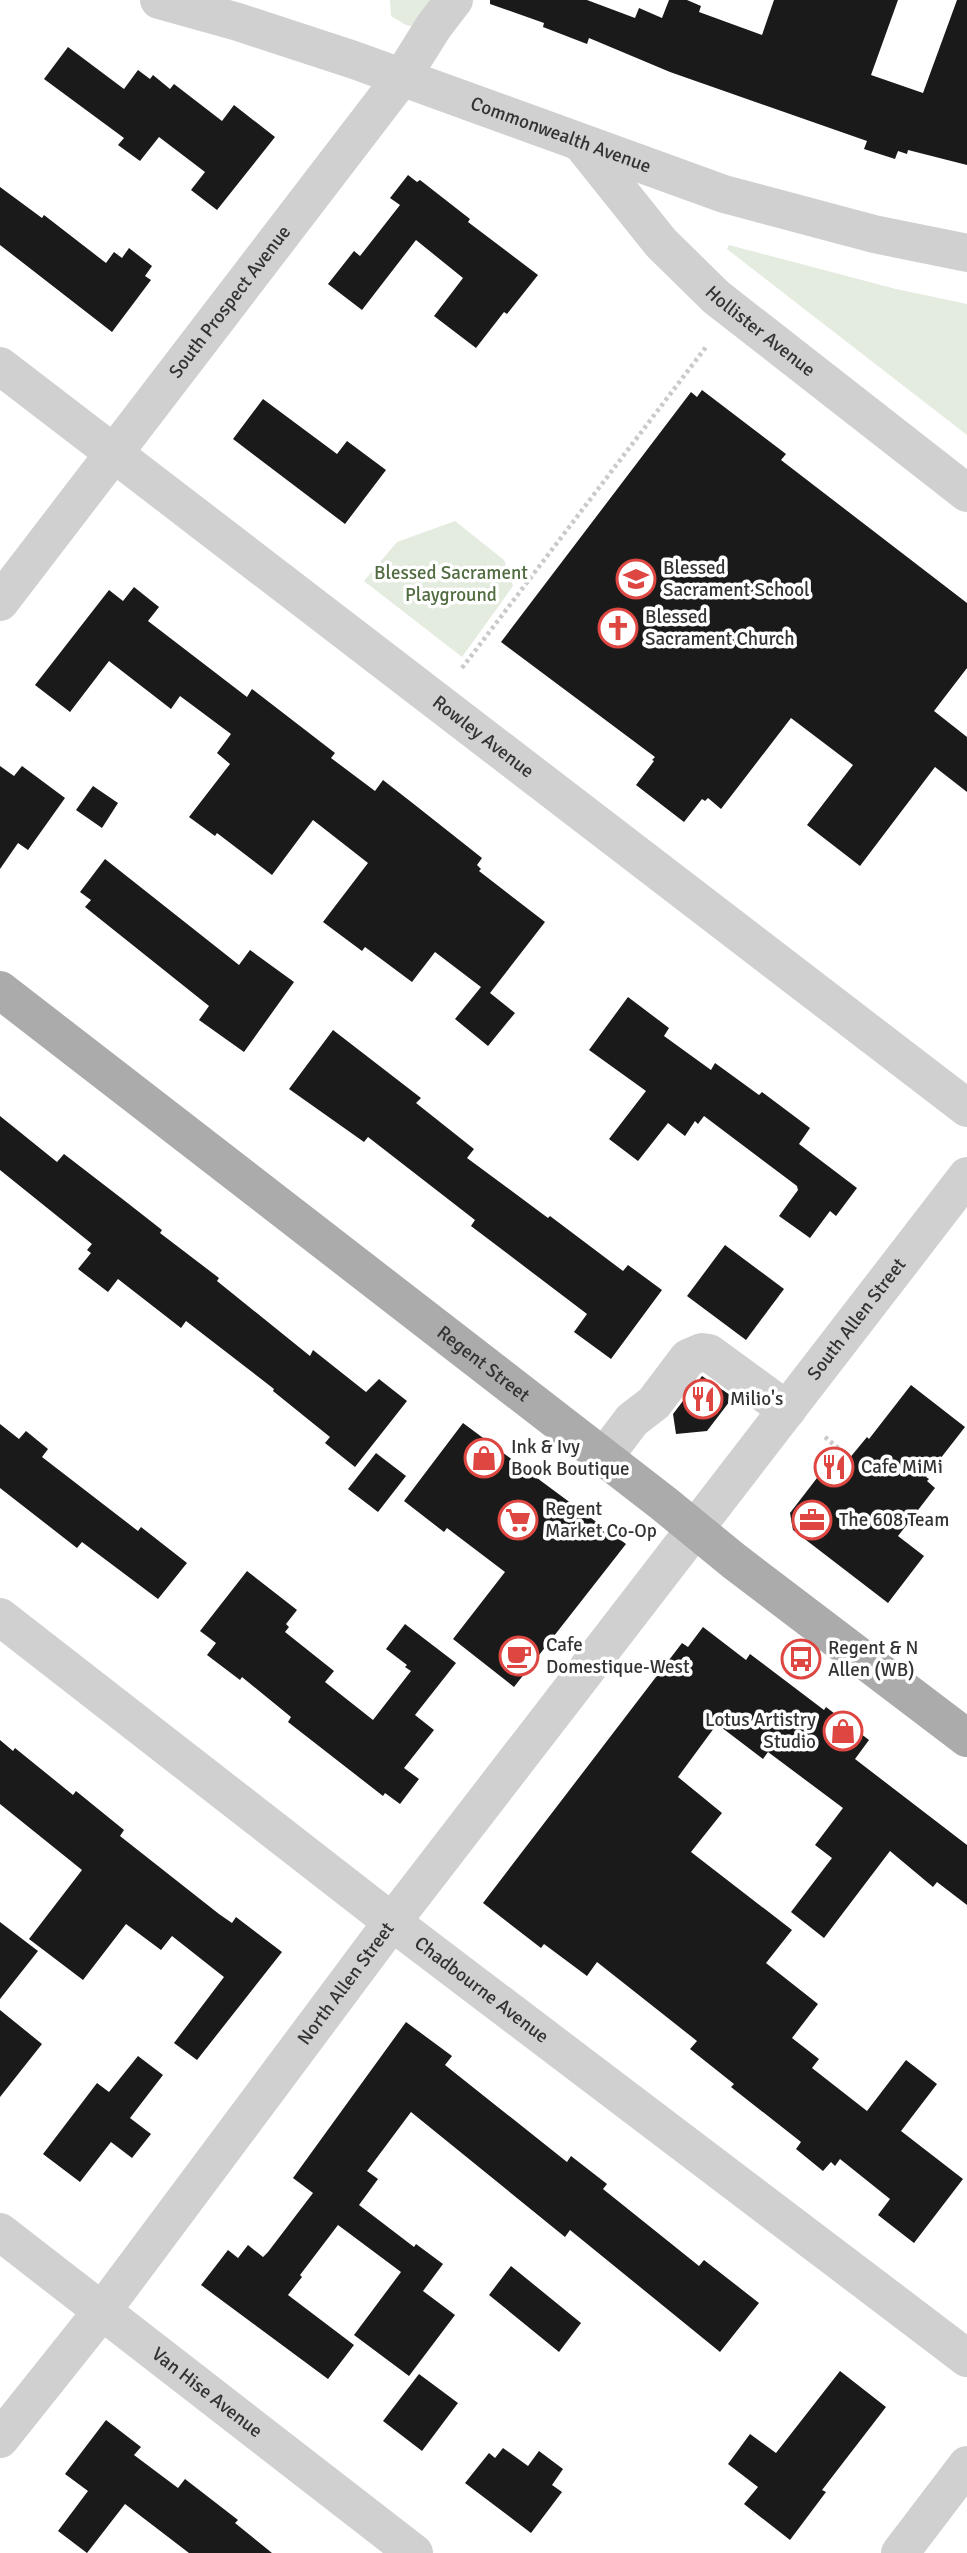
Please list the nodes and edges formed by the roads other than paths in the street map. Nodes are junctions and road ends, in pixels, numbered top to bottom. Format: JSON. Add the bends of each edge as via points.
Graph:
{"nodes":[{"id":1,"x":159,"y":0,"type":"edge"},
{"id":2,"x":454,"y":0,"type":"edge"},
{"id":3,"x":402,"y":78,"type":"junction"},
{"id":4,"x":580,"y":141,"type":"junction"},
{"id":5,"x":967,"y":253,"type":"edge"},
{"id":6,"x":0,"y":366,"type":"edge"},
{"id":7,"x":114,"y":454,"type":"junction"},
{"id":8,"x":967,"y":493,"type":"edge"},
{"id":9,"x":0,"y":602,"type":"edge"},
{"id":10,"x":0,"y":990,"type":"edge"},
{"id":11,"x":967,"y":1108,"type":"edge"},
{"id":12,"x":967,"y":1176,"type":"edge"},
{"id":13,"x":787,"y":1410,"type":"junction"},
{"id":14,"x":604,"y":1457,"type":"junction"},
{"id":15,"x":695,"y":1528,"type":"junction"},
{"id":16,"x":0,"y":1618,"type":"edge"},
{"id":17,"x":967,"y":1738,"type":"edge"},
{"id":18,"x":392,"y":1922,"type":"junction"},
{"id":19,"x":0,"y":2232,"type":"edge"},
{"id":20,"x":102,"y":2311,"type":"junction"},
{"id":21,"x":967,"y":2358,"type":"edge"},
{"id":22,"x":0,"y":2439,"type":"edge"},
{"id":23,"x":967,"y":2465,"type":"edge"},
{"id":24,"x":414,"y":2553,"type":"edge"},
{"id":25,"x":900,"y":2553,"type":"edge"}],
"edges":[{"from":1,"to":3,"type":"street","name":"Commonwealth Avenue"},
{"from":2,"to":3,"type":"street","name":"South Prospect Avenue"},
{"from":3,"to":4,"type":"street","name":"Commonwealth Avenue"},
{"from":3,"to":7,"type":"street","name":"South Prospect Avenue"},
{"from":4,"to":5,"type":"street","name":"Commonwealth Avenue","via":[[724,194],[873,234]]},
{"from":4,"to":8,"type":"street","name":"Hollister Avenue","via":[[661,243],[716,297]]},
{"from":6,"to":7,"type":"street","name":"Rowley Avenue"},
{"from":7,"to":9,"type":"street","name":"South Prospect Avenue"},
{"from":7,"to":11,"type":"street","name":"Rowley Avenue"},
{"from":10,"to":14,"type":"main road","name":"Regent Street"},
{"from":12,"to":13,"type":"street","name":"South Allen Street"},
{"from":13,"to":14,"type":"street","via":[[709,1353],[694,1354]]},
{"from":13,"to":15,"type":"street","name":"South Allen Street"},
{"from":14,"to":15,"type":"main road","name":"Regent Street"},
{"from":15,"to":17,"type":"main road","name":"Regent Street"},
{"from":15,"to":18,"type":"street","name":"North Allen Street"},
{"from":16,"to":18,"type":"street","name":"Chadbourne Avenue"},
{"from":18,"to":20,"type":"street","name":"North Allen Street"},
{"from":18,"to":21,"type":"street","name":"Chadbourne Avenue"},
{"from":19,"to":20,"type":"street","name":"Van Hise Avenue"},
{"from":20,"to":22,"type":"street","name":"North Allen Street"},
{"from":20,"to":24,"type":"street","name":"Van Hise Avenue"},
{"from":23,"to":25,"type":"street"}]}
